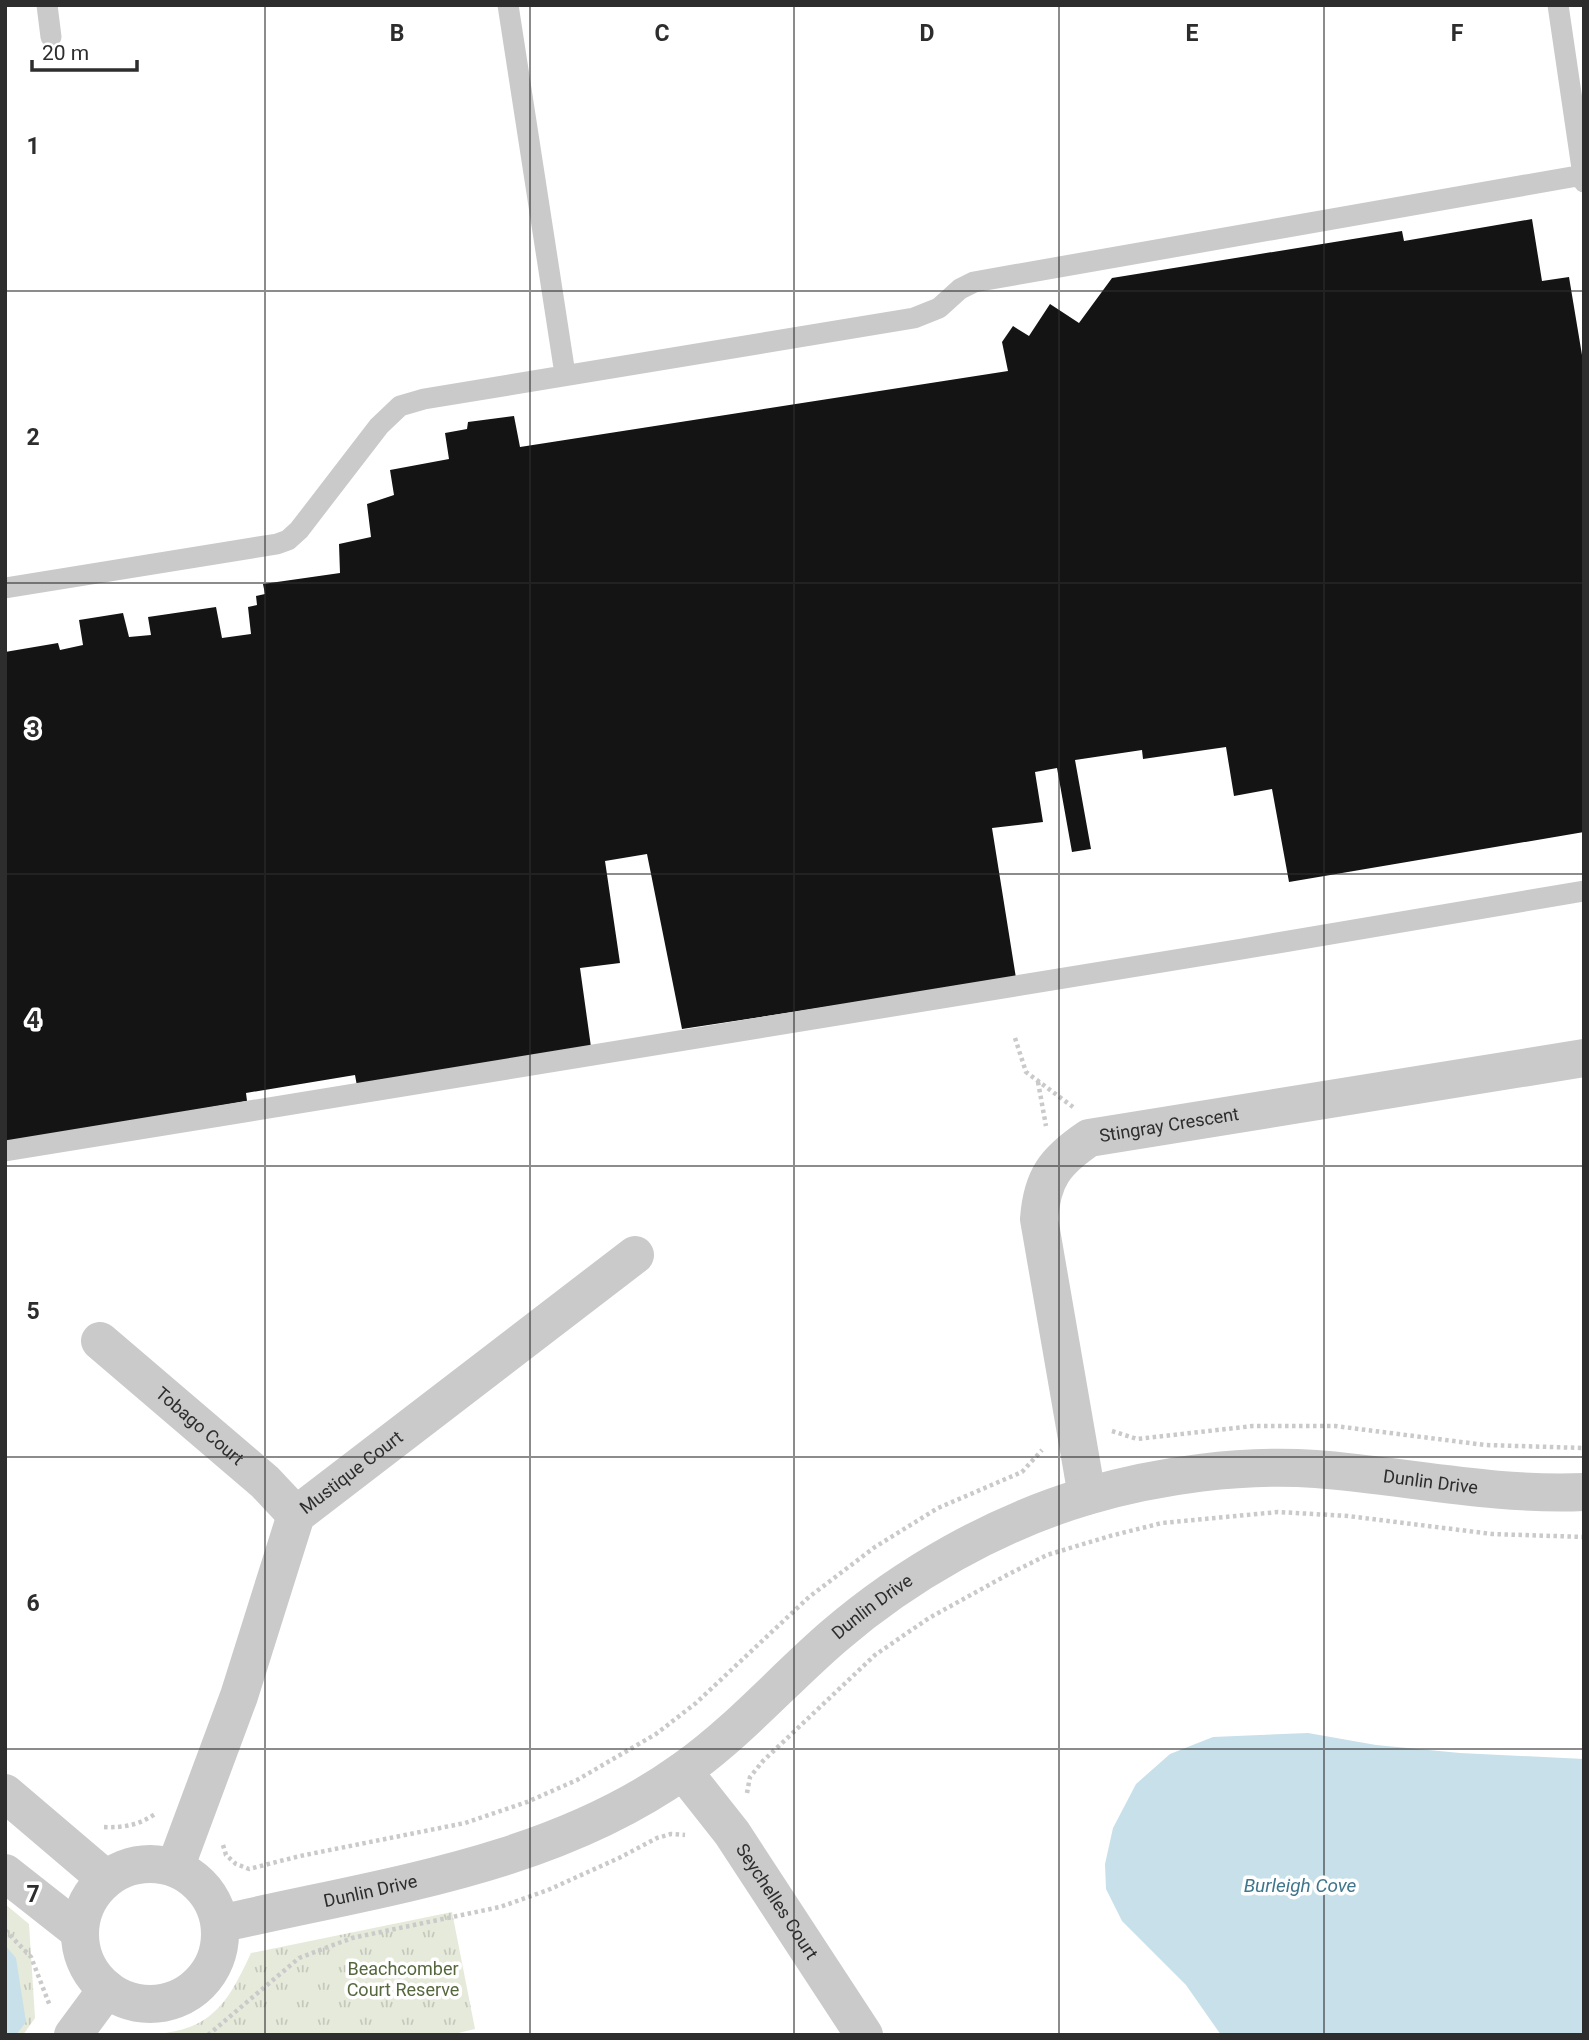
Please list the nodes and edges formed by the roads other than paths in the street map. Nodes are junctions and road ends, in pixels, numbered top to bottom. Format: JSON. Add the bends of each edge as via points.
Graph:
{"nodes":[{"id":1,"x":47,"y":5,"type":"edge"},
{"id":2,"x":509,"y":5,"type":"edge"},
{"id":3,"x":1558,"y":5,"type":"edge"},
{"id":4,"x":51,"y":37,"type":"dead end"},
{"id":5,"x":1576,"y":81,"type":"edge"},
{"id":6,"x":1583,"y":179,"type":"edge"},
{"id":7,"x":565,"y":374,"type":"junction"},
{"id":8,"x":5,"y":588,"type":"edge"},
{"id":9,"x":1584,"y":891,"type":"edge"},
{"id":10,"x":1584,"y":1058,"type":"edge"},
{"id":11,"x":5,"y":1151,"type":"edge"},
{"id":12,"x":635,"y":1255,"type":"dead end"},
{"id":13,"x":100,"y":1341,"type":"dead end"},
{"id":14,"x":1584,"y":1492,"type":"edge"},
{"id":15,"x":1087,"y":1496,"type":"junction"},
{"id":16,"x":296,"y":1515,"type":"junction"},
{"id":17,"x":683,"y":1772,"type":"junction"},
{"id":18,"x":5,"y":1793,"type":"edge"},
{"id":19,"x":175,"y":1868,"type":"junction"},
{"id":20,"x":5,"y":1872,"type":"edge"},
{"id":21,"x":106,"y":1879,"type":"junction"},
{"id":22,"x":220,"y":1924,"type":"junction"},
{"id":23,"x":80,"y":1932,"type":"junction"},
{"id":24,"x":107,"y":1989,"type":"junction"},
{"id":25,"x":75,"y":2032,"type":"edge"},
{"id":26,"x":864,"y":2035,"type":"edge"}],
"edges":[{"from":1,"to":4,"type":"lane"},
{"from":2,"to":7,"type":"lane"},
{"from":3,"to":5,"type":"lane"},
{"from":5,"to":6,"type":"lane"},
{"from":6,"to":7,"type":"lane","via":[[974,282],[939,308],[914,318]]},
{"from":7,"to":8,"type":"lane","via":[[400,406],[288,540]]},
{"from":9,"to":11,"type":"lane"},
{"from":10,"to":15,"type":"street","name":"Stingray Crescent","via":[[1089,1138],[1064,1155],[1040,1196],[1039,1219]]},
{"from":12,"to":16,"type":"street","name":"Mustique Court"},
{"from":13,"to":16,"type":"street","name":"Tobago Court","via":[[265,1482]]},
{"from":14,"to":15,"type":"street","name":"Dunlin Drive","via":[[1482,1489],[1299,1469],[1187,1475]]},
{"from":15,"to":17,"type":"street","name":"Dunlin Drive","via":[[990,1535],[882,1598]]},
{"from":16,"to":19,"type":"street","name":"Mustique Court","via":[[239,1696]]},
{"from":17,"to":22,"type":"street","name":"Dunlin Drive","via":[[600,1820],[541,1845],[480,1865]]},
{"from":17,"to":26,"type":"street","name":"Seychelles Court","via":[[732,1833]]},
{"from":18,"to":21,"type":"street"},
{"from":19,"to":21,"type":"street","via":[[139,1864]]},
{"from":19,"to":22,"type":"street","via":[[205,1890]]},
{"from":20,"to":23,"type":"street"},
{"from":21,"to":23,"type":"street","via":[[83,1912]]},
{"from":22,"to":24,"type":"street","via":[[214,1964],[186,1995],[145,2004]]},
{"from":23,"to":24,"type":"street","via":[[82,1954]]},
{"from":24,"to":25,"type":"street"}]}
